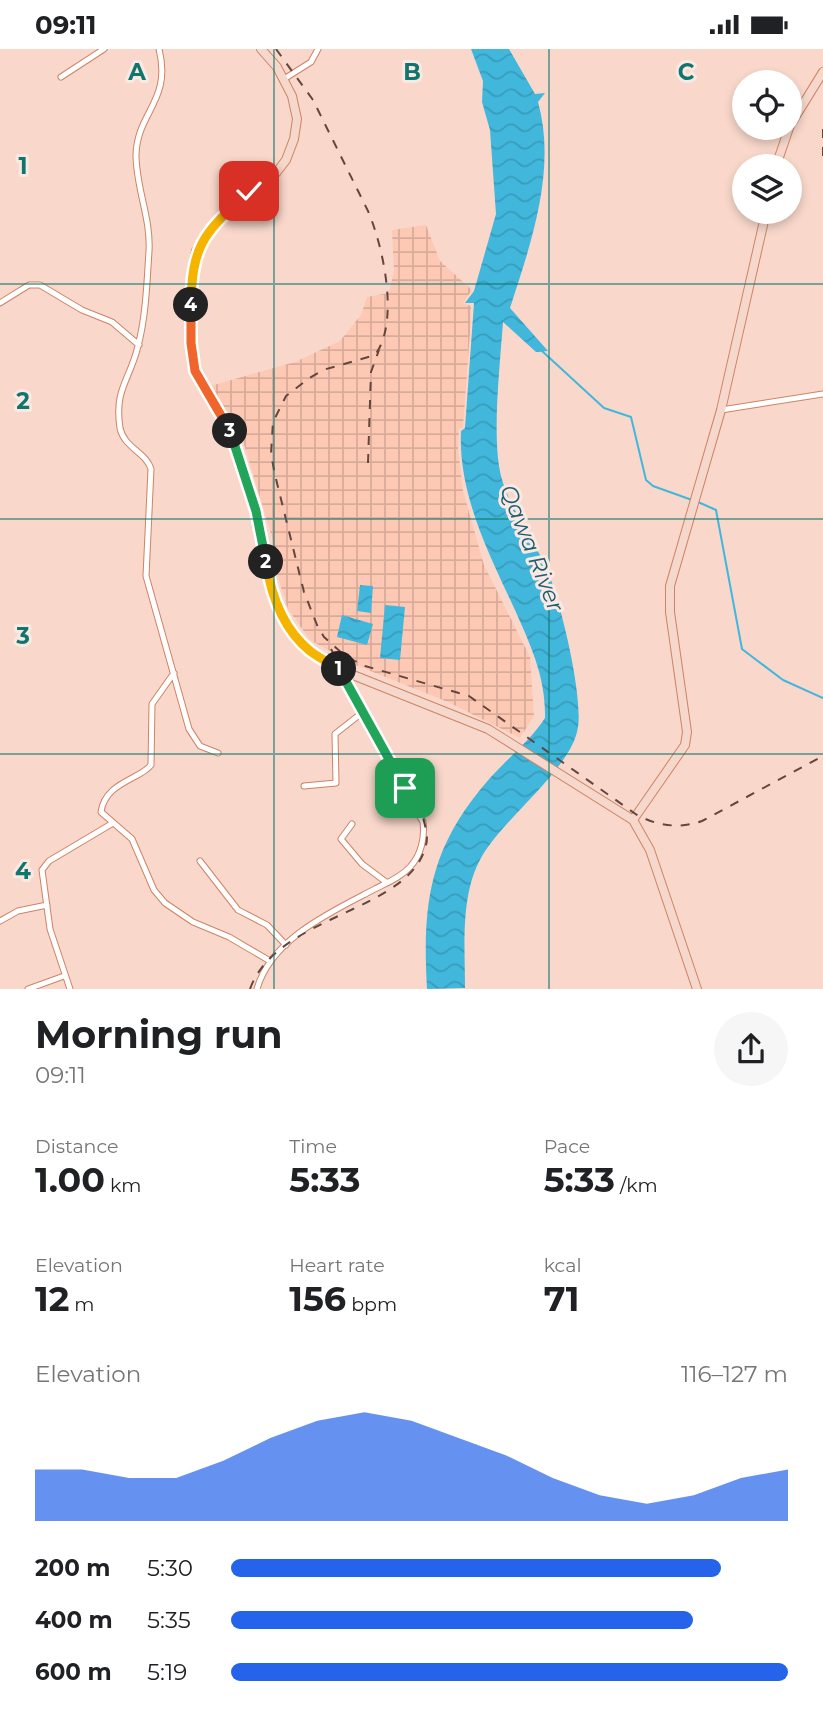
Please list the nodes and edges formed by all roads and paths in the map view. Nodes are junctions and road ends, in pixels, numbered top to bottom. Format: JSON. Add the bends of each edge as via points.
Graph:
{"nodes":[{"id":1,"x":104,"y":49,"type":"edge"},
{"id":2,"x":159,"y":49,"type":"edge"},
{"id":3,"x":261,"y":49,"type":"edge"},
{"id":4,"x":318,"y":49,"type":"edge"},
{"id":5,"x":823,"y":72,"type":"edge"},
{"id":6,"x":61,"y":77,"type":"dead end"},
{"id":7,"x":284,"y":79,"type":"junction"},
{"id":8,"x":802,"y":106,"type":"edge"},
{"id":9,"x":763,"y":224,"type":"edge"},
{"id":10,"x":0,"y":303,"type":"edge"},
{"id":11,"x":139,"y":345,"type":"junction"},
{"id":12,"x":823,"y":394,"type":"edge"},
{"id":13,"x":721,"y":410,"type":"junction"},
{"id":14,"x":338,"y":668,"type":"junction"},
{"id":15,"x":174,"y":673,"type":"junction"},
{"id":16,"x":363,"y":712,"type":"junction"},
{"id":17,"x":218,"y":753,"type":"dead end"},
{"id":18,"x":304,"y":786,"type":"dead end"},
{"id":19,"x":633,"y":820,"type":"junction"},
{"id":20,"x":113,"y":823,"type":"junction"},
{"id":21,"x":352,"y":824,"type":"dead end"},
{"id":22,"x":200,"y":861,"type":"dead end"},
{"id":23,"x":386,"y":883,"type":"junction"},
{"id":24,"x":47,"y":905,"type":"junction"},
{"id":25,"x":0,"y":921,"type":"edge"},
{"id":26,"x":286,"y":945,"type":"junction"},
{"id":27,"x":270,"y":961,"type":"junction"},
{"id":28,"x":64,"y":976,"type":"junction"},
{"id":29,"x":27,"y":989,"type":"edge"},
{"id":30,"x":70,"y":989,"type":"edge"},
{"id":31,"x":257,"y":989,"type":"edge"},
{"id":32,"x":697,"y":989,"type":"edge"}],
"edges":[{"from":1,"to":6,"type":"street"},
{"from":2,"to":11,"type":"street","via":[[163,81],[136,156],[149,230]]},
{"from":3,"to":7,"type":"main road"},
{"from":4,"to":7,"type":"street","via":[[311,61]]},
{"from":5,"to":8,"type":"main road"},
{"from":7,"to":14,"type":"main road","via":[[297,119],[294,139],[276,173],[220,219],[196,251],[191,343],[195,371],[230,432],[244,468],[277,605],[307,649]]},
{"from":9,"to":13,"type":"main road"},
{"from":10,"to":11,"type":"street","via":[[29,285],[40,285],[112,322]]},
{"from":11,"to":15,"type":"street","via":[[120,389],[120,425],[126,441],[151,469],[146,576]]},
{"from":12,"to":13,"type":"street"},
{"from":13,"to":19,"type":"main road","via":[[670,586],[685,744]]},
{"from":14,"to":16,"type":"street"},
{"from":14,"to":19,"type":"main road","via":[[476,724]]},
{"from":15,"to":17,"type":"street","via":[[194,741]]},
{"from":15,"to":20,"type":"street","via":[[152,704],[151,765],[126,779],[102,806],[102,814]]},
{"from":16,"to":18,"type":"street","via":[[335,734],[337,783]]},
{"from":16,"to":23,"type":"street","via":[[424,831],[413,864]]},
{"from":19,"to":32,"type":"main road","via":[[650,850]]},
{"from":20,"to":24,"type":"street","via":[[43,867]]},
{"from":20,"to":27,"type":"street","via":[[132,839],[154,890],[165,903]]},
{"from":21,"to":23,"type":"street","via":[[341,839]]},
{"from":22,"to":26,"type":"street","via":[[238,910],[267,925]]},
{"from":23,"to":26,"type":"street"},
{"from":24,"to":25,"type":"street","via":[[18,911]]},
{"from":24,"to":28,"type":"street"},
{"from":26,"to":27,"type":"street"},
{"from":27,"to":31,"type":"street"},
{"from":28,"to":29,"type":"street"},
{"from":28,"to":30,"type":"street"}]}
